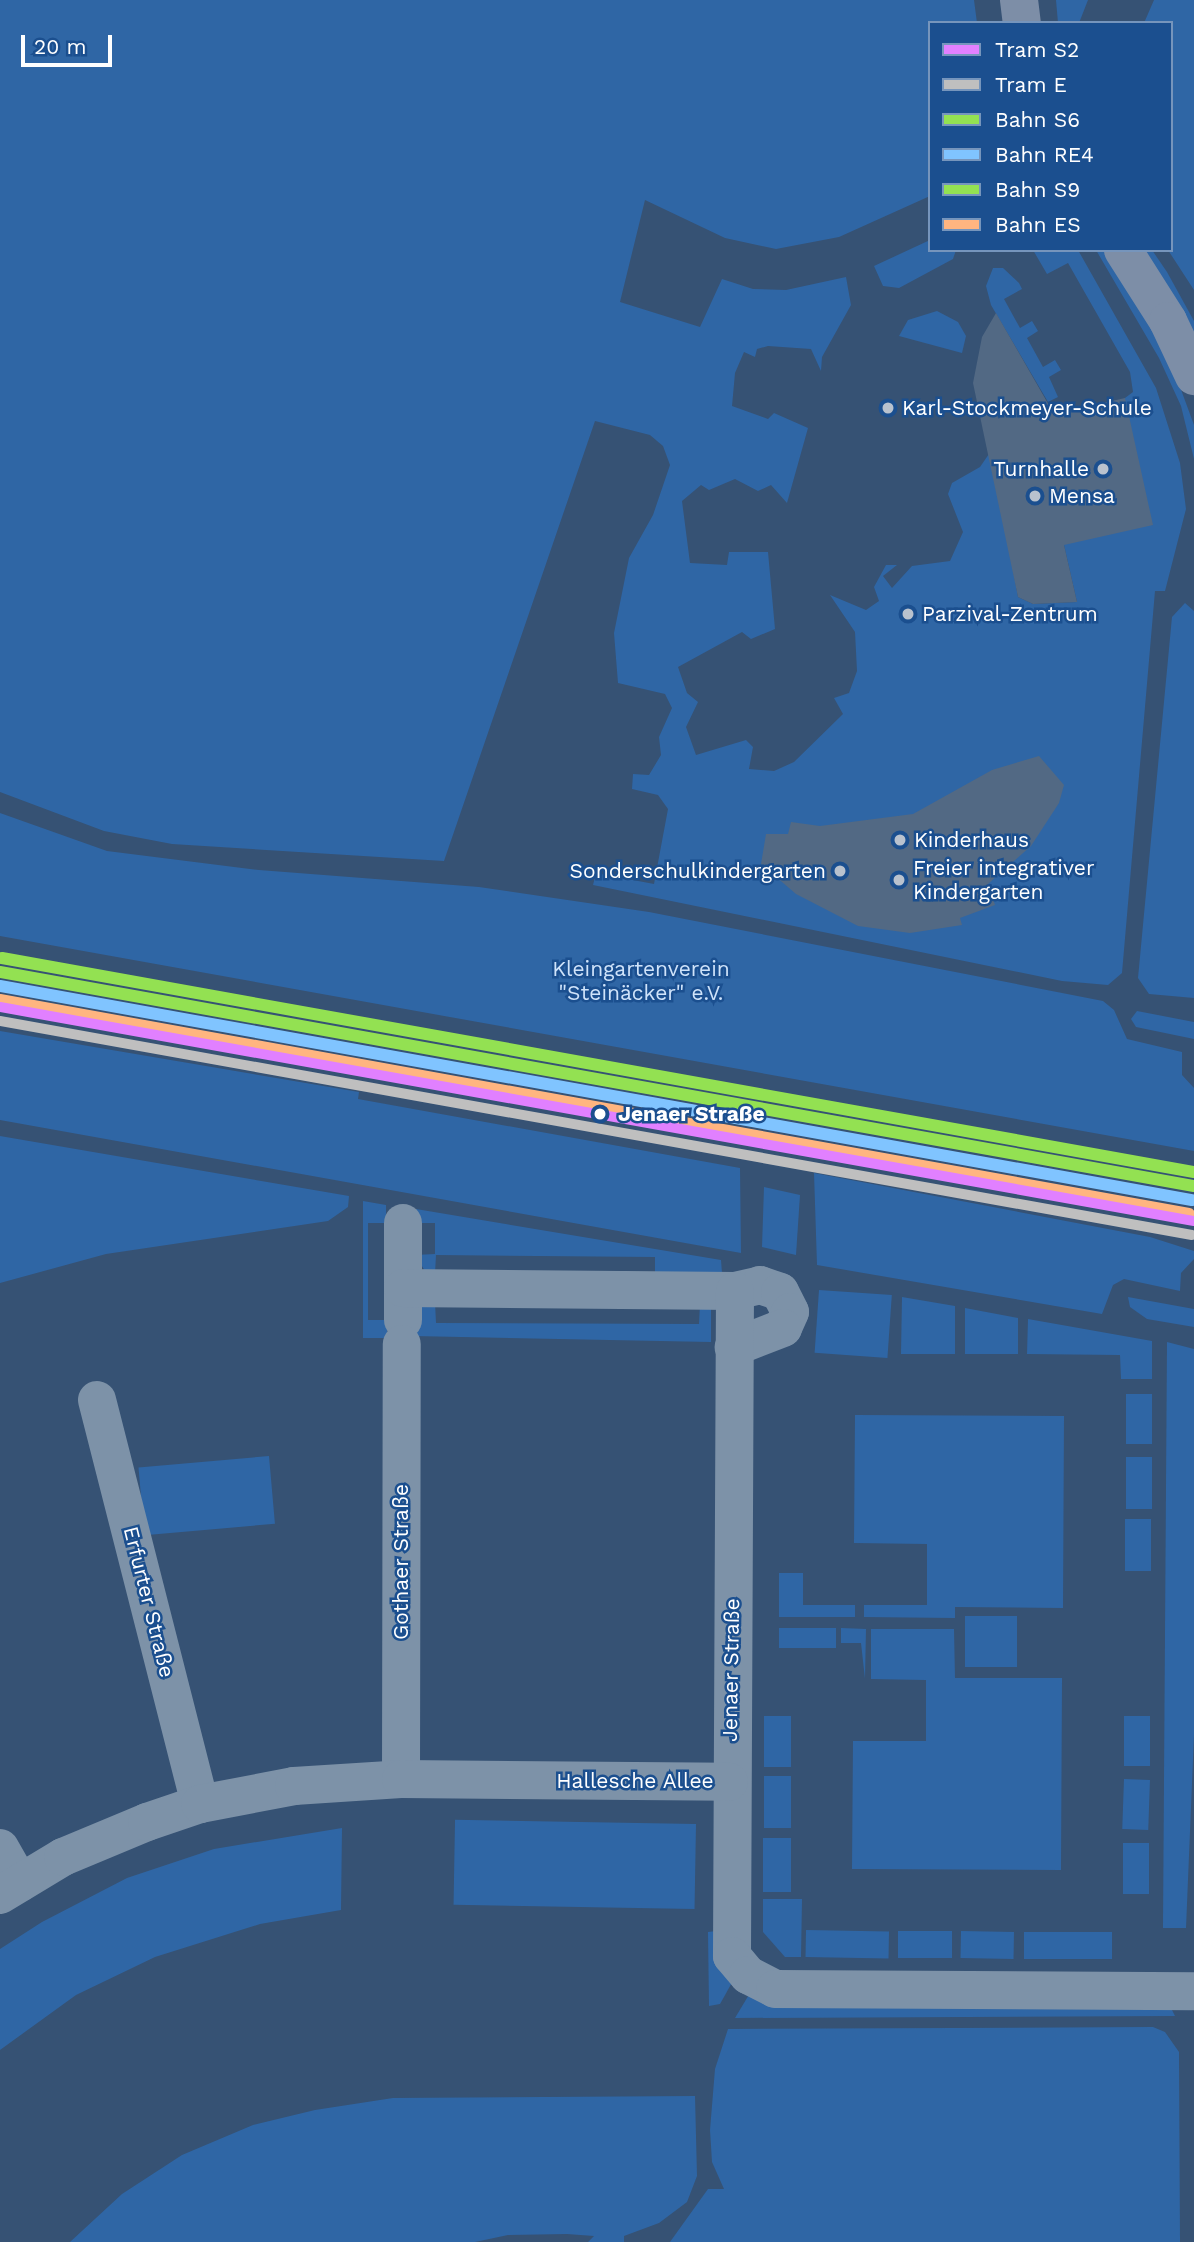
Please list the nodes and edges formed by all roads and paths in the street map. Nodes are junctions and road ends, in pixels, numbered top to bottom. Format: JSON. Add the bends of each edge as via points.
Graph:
{"nodes":[{"id":1,"x":1019,"y":0,"type":"edge"},
{"id":2,"x":1022,"y":21,"type":"edge"},
{"id":3,"x":1125,"y":252,"type":"edge"},
{"id":4,"x":1194,"y":376,"type":"edge"},
{"id":5,"x":403,"y":1223,"type":"dead end"},
{"id":6,"x":735,"y":1291,"type":"junction"},
{"id":7,"x":402,"y":1317,"type":"junction"},
{"id":8,"x":734,"y":1347,"type":"junction"},
{"id":9,"x":97,"y":1400,"type":"dead end"},
{"id":10,"x":401,"y":1779,"type":"junction"},
{"id":11,"x":729,"y":1782,"type":"junction"},
{"id":12,"x":200,"y":1804,"type":"junction"},
{"id":13,"x":0,"y":1848,"type":"edge"},
{"id":14,"x":10,"y":1889,"type":"edge"},
{"id":15,"x":1194,"y":1991,"type":"edge"}],
"edges":[{"from":1,"to":2,"type":"main road"},
{"from":3,"to":4,"type":"main road","via":[[1168,321]]},
{"from":5,"to":7,"type":"street","name":"Gothaer Straße"},
{"from":6,"to":7,"type":"street"},
{"from":6,"to":8,"type":"street","name":"Jenaer Straße"},
{"from":6,"to":8,"type":"street","via":[[769,1286],[780,1292],[790,1312],[778,1333]]},
{"from":7,"to":10,"type":"street","name":"Gothaer Straße"},
{"from":8,"to":11,"type":"street","name":"Jenaer Straße"},
{"from":9,"to":12,"type":"street","name":"Erfurter Straße"},
{"from":10,"to":11,"type":"street","name":"Hallesche Allee"},
{"from":10,"to":12,"type":"street","name":"Hallesche Allee","via":[[294,1786]]},
{"from":11,"to":15,"type":"street","name":"Hallesche Allee","via":[[732,1956],[748,1975],[775,1989]]},
{"from":12,"to":14,"type":"street","name":"Hallesche Allee","via":[[105,1837]]},
{"from":13,"to":14,"type":"street"}]}
